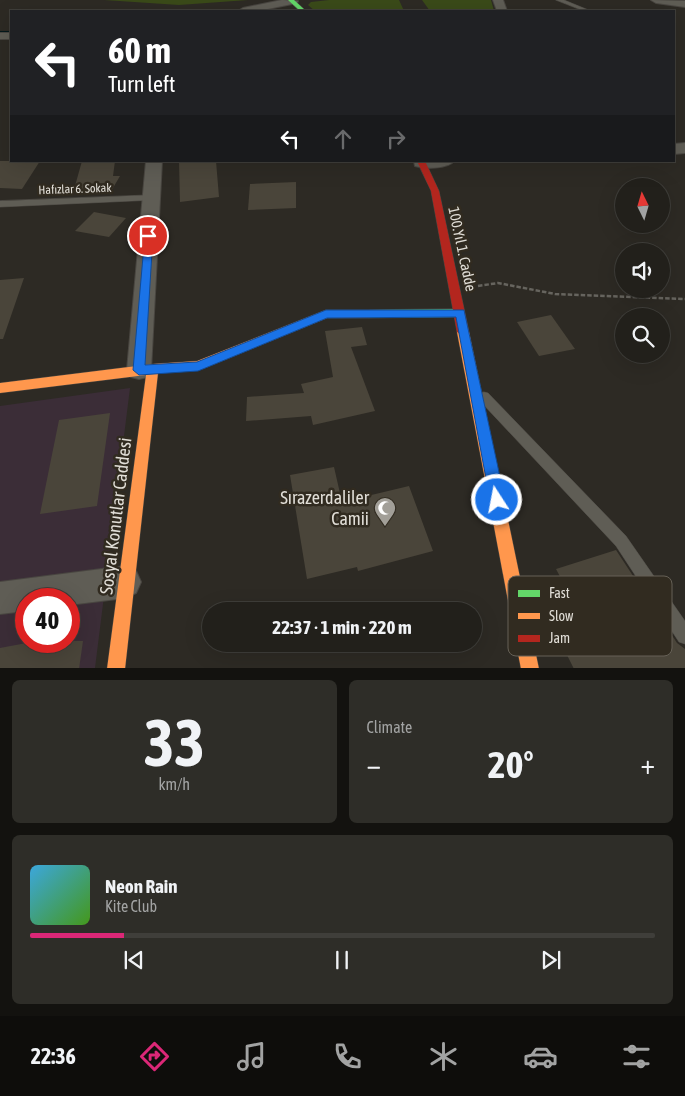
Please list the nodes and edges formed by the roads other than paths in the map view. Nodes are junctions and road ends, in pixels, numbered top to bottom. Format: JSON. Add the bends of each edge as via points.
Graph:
{"nodes":[{"id":1,"x":308,"y":0,"type":"edge"},
{"id":2,"x":559,"y":0,"type":"edge"},
{"id":3,"x":656,"y":0,"type":"edge"},
{"id":4,"x":292,"y":1,"type":"edge"},
{"id":5,"x":685,"y":4,"type":"edge"},
{"id":6,"x":248,"y":10,"type":"edge"},
{"id":7,"x":301,"y":10,"type":"edge"},
{"id":8,"x":585,"y":10,"type":"edge"},
{"id":9,"x":154,"y":162,"type":"edge"},
{"id":10,"x":421,"y":162,"type":"edge"},
{"id":11,"x":151,"y":198,"type":"junction"},
{"id":12,"x":0,"y":204,"type":"edge"},
{"id":13,"x":460,"y":313,"type":"junction"},
{"id":14,"x":146,"y":369,"type":"junction"},
{"id":15,"x":0,"y":388,"type":"edge"},
{"id":16,"x":475,"y":388,"type":"junction"},
{"id":17,"x":512,"y":576,"type":"edge"},
{"id":18,"x":645,"y":576,"type":"edge"},
{"id":19,"x":125,"y":582,"type":"junction"},
{"id":20,"x":0,"y":598,"type":"edge"},
{"id":21,"x":672,"y":617,"type":"edge"},
{"id":22,"x":685,"y":636,"type":"edge"},
{"id":23,"x":116,"y":668,"type":"edge"}],
"edges":[{"from":1,"to":4,"type":"street"},
{"from":2,"to":8,"type":"lane"},
{"from":3,"to":5,"type":"street"},
{"from":4,"to":6,"type":"street"},
{"from":4,"to":7,"type":"street"},
{"from":9,"to":11,"type":"street"},
{"from":10,"to":13,"type":"street","name":"100.Yıl 1. Cadde","via":[[435,191]]},
{"from":11,"to":12,"type":"lane","name":"Hafızlar 6. Sokak"},
{"from":11,"to":14,"type":"street"},
{"from":13,"to":14,"type":"street","via":[[326,314],[198,366]]},
{"from":13,"to":16,"type":"street","name":"100.Yıl 1. Cadde"},
{"from":14,"to":15,"type":"street"},
{"from":14,"to":19,"type":"street","name":"Sosyal Konutlar Caddesi"},
{"from":16,"to":17,"type":"street","name":"100.Yıl 1. Cadde"},
{"from":16,"to":18,"type":"lane","via":[[621,541]]},
{"from":19,"to":20,"type":"street"},
{"from":19,"to":23,"type":"street","name":"Sosyal Konutlar Caddesi"},
{"from":21,"to":22,"type":"lane"}]}
